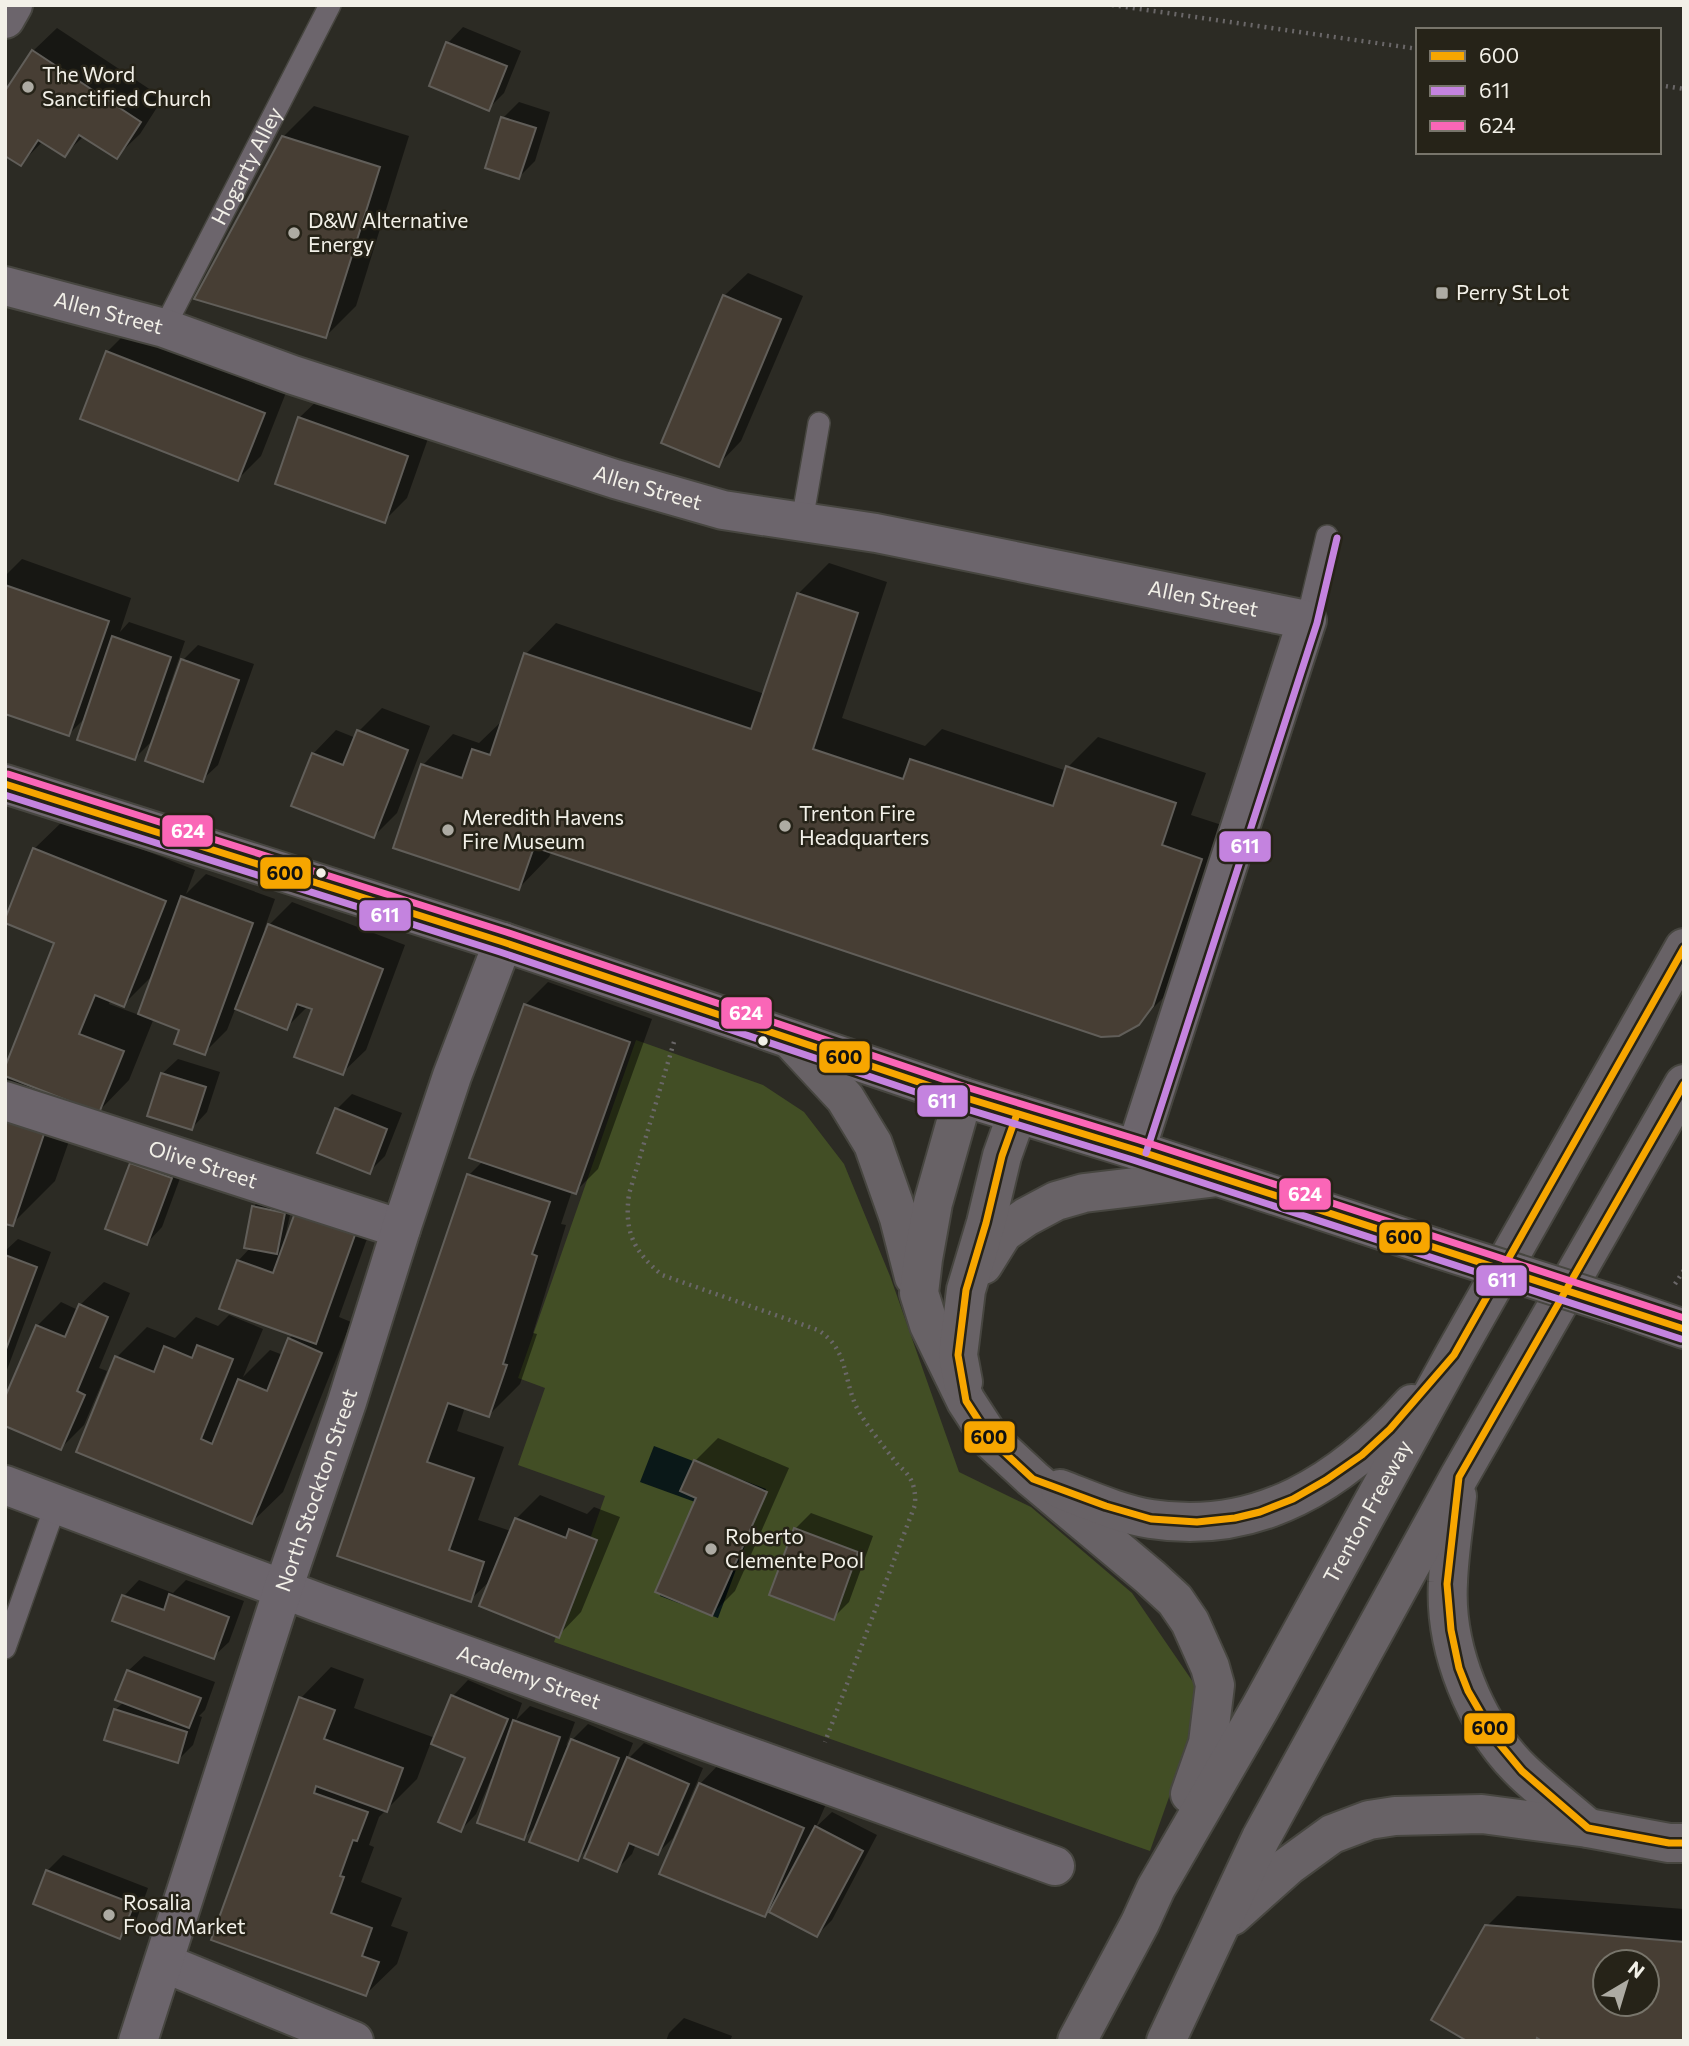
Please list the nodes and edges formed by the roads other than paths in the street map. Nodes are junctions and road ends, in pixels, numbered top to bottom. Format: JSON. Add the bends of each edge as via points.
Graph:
{"nodes":[{"id":1,"x":13,"y":5,"type":"edge"},
{"id":2,"x":330,"y":5,"type":"edge"},
{"id":3,"x":5,"y":19,"type":"edge"},
{"id":4,"x":5,"y":286,"type":"edge"},
{"id":5,"x":164,"y":328,"type":"junction"},
{"id":6,"x":819,"y":423,"type":"dead end"},
{"id":7,"x":802,"y":521,"type":"junction"},
{"id":8,"x":1327,"y":536,"type":"dead end"},
{"id":9,"x":1307,"y":620,"type":"junction"},
{"id":10,"x":5,"y":783,"type":"edge"},
{"id":11,"x":503,"y":942,"type":"junction"},
{"id":12,"x":1684,"y":948,"type":"edge"},
{"id":13,"x":792,"y":1041,"type":"junction"},
{"id":14,"x":1684,"y":1084,"type":"edge"},
{"id":15,"x":962,"y":1097,"type":"junction"},
{"id":16,"x":5,"y":1101,"type":"edge"},
{"id":17,"x":1017,"y":1114,"type":"junction"},
{"id":18,"x":1136,"y":1150,"type":"junction"},
{"id":19,"x":1218,"y":1177,"type":"junction"},
{"id":20,"x":401,"y":1228,"type":"junction"},
{"id":21,"x":966,"y":1290,"type":"junction"},
{"id":22,"x":919,"y":1293,"type":"junction"},
{"id":23,"x":1684,"y":1329,"type":"edge"},
{"id":24,"x":1454,"y":1355,"type":"junction"},
{"id":25,"x":966,"y":1401,"type":"junction"},
{"id":26,"x":1459,"y":1477,"type":"junction"},
{"id":27,"x":1032,"y":1479,"type":"junction"},
{"id":28,"x":5,"y":1485,"type":"edge"},
{"id":29,"x":56,"y":1504,"type":"junction"},
{"id":30,"x":283,"y":1589,"type":"junction"},
{"id":31,"x":5,"y":1648,"type":"edge"},
{"id":32,"x":1588,"y":1828,"type":"junction"},
{"id":33,"x":1684,"y":1843,"type":"edge"},
{"id":34,"x":1055,"y":1866,"type":"dead end"},
{"id":35,"x":1156,"y":1888,"type":"junction"},
{"id":36,"x":1220,"y":1926,"type":"junction"},
{"id":37,"x":164,"y":1963,"type":"junction"},
{"id":38,"x":138,"y":2041,"type":"edge"},
{"id":39,"x":354,"y":2041,"type":"edge"},
{"id":40,"x":1077,"y":2041,"type":"edge"},
{"id":41,"x":1166,"y":2041,"type":"edge"}],
"edges":[{"from":1,"to":3,"type":"street"},
{"from":2,"to":5,"type":"lane","name":"Hogarty Alley"},
{"from":4,"to":5,"type":"street","name":"Allen Street"},
{"from":5,"to":7,"type":"street","name":"Allen Street","via":[[615,480],[723,510]]},
{"from":6,"to":7,"type":"lane"},
{"from":7,"to":9,"type":"street","name":"Allen Street"},
{"from":8,"to":9,"type":"lane"},
{"from":9,"to":18,"type":"street"},
{"from":10,"to":11,"type":"street"},
{"from":11,"to":13,"type":"street"},
{"from":11,"to":20,"type":"street","name":"North Stockton Street"},
{"from":12,"to":24,"type":"highway","name":"Trenton Freeway"},
{"from":13,"to":15,"type":"street"},
{"from":13,"to":22,"type":"highway","via":[[845,1098],[873,1144]]},
{"from":14,"to":26,"type":"highway"},
{"from":15,"to":17,"type":"street"},
{"from":15,"to":22,"type":"highway","via":[[933,1203]]},
{"from":16,"to":20,"type":"street","name":"Olive Street"},
{"from":17,"to":18,"type":"street"},
{"from":17,"to":21,"type":"highway"},
{"from":18,"to":19,"type":"street"},
{"from":19,"to":21,"type":"highway","via":[[1084,1193],[1056,1201],[1003,1233]]},
{"from":19,"to":23,"type":"street","bridge":true},
{"from":20,"to":30,"type":"street","name":"North Stockton Street"},
{"from":21,"to":25,"type":"highway","via":[[958,1355]]},
{"from":22,"to":25,"type":"highway","via":[[929,1325]]},
{"from":24,"to":27,"type":"highway","via":[[1362,1455],[1293,1499],[1260,1512],[1197,1522],[1151,1519]]},
{"from":24,"to":35,"type":"highway","name":"Trenton Freeway"},
{"from":25,"to":27,"type":"highway","via":[[992,1441]]},
{"from":26,"to":32,"type":"highway","via":[[1447,1584],[1459,1668],[1497,1741],[1522,1771]]},
{"from":26,"to":36,"type":"highway","via":[[1261,1838]]},
{"from":27,"to":35,"type":"highway","via":[[1175,1600],[1191,1622],[1210,1667],[1214,1685],[1208,1743]]},
{"from":28,"to":29,"type":"street","name":"Academy Street"},
{"from":29,"to":30,"type":"street","name":"Academy Street"},
{"from":29,"to":31,"type":"lane"},
{"from":30,"to":34,"type":"street","name":"Academy Street"},
{"from":30,"to":37,"type":"street","name":"North Stockton Street"},
{"from":32,"to":33,"type":"highway"},
{"from":32,"to":36,"type":"highway","via":[[1482,1814],[1369,1820],[1332,1834]]},
{"from":35,"to":40,"type":"highway","name":"Trenton Freeway"},
{"from":36,"to":41,"type":"highway"},
{"from":37,"to":38,"type":"street","name":"North Stockton Street"},
{"from":37,"to":39,"type":"street"}]}
